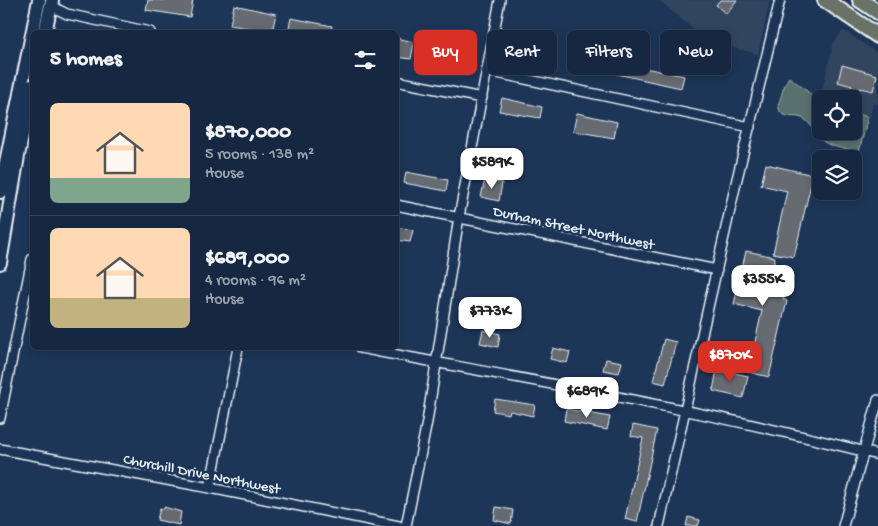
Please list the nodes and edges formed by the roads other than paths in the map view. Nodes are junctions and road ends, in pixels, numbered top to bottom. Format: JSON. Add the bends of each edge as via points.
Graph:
{"nodes":[{"id":1,"x":500,"y":0,"type":"edge"},
{"id":2,"x":780,"y":0,"type":"edge"},
{"id":3,"x":825,"y":0,"type":"edge"},
{"id":4,"x":860,"y":0,"type":"edge"},
{"id":5,"x":48,"y":1,"type":"edge"},
{"id":6,"x":878,"y":12,"type":"edge"},
{"id":7,"x":41,"y":30,"type":"edge"},
{"id":8,"x":45,"y":30,"type":"edge"},
{"id":9,"x":141,"y":30,"type":"edge"},
{"id":10,"x":495,"y":30,"type":"edge"},
{"id":11,"x":878,"y":36,"type":"edge"},
{"id":12,"x":487,"y":71,"type":"edge"},
{"id":13,"x":30,"y":73,"type":"edge"},
{"id":14,"x":506,"y":75,"type":"edge"},
{"id":15,"x":399,"y":82,"type":"edge"},
{"id":16,"x":30,"y":96,"type":"edge"},
{"id":17,"x":482,"y":98,"type":"junction"},
{"id":18,"x":750,"y":127,"type":"junction"},
{"id":19,"x":0,"y":192,"type":"edge"},
{"id":20,"x":399,"y":206,"type":"edge"},
{"id":21,"x":459,"y":217,"type":"junction"},
{"id":22,"x":0,"y":264,"type":"edge"},
{"id":23,"x":717,"y":270,"type":"junction"},
{"id":24,"x":30,"y":282,"type":"edge"},
{"id":25,"x":238,"y":350,"type":"edge"},
{"id":26,"x":371,"y":350,"type":"edge"},
{"id":27,"x":437,"y":362,"type":"junction"},
{"id":28,"x":878,"y":400,"type":"edge"},
{"id":29,"x":685,"y":411,"type":"junction"},
{"id":30,"x":0,"y":418,"type":"edge"},
{"id":31,"x":0,"y":449,"type":"edge"},
{"id":32,"x":864,"y":451,"type":"junction"},
{"id":33,"x":878,"y":455,"type":"edge"},
{"id":34,"x":210,"y":488,"type":"junction"},
{"id":35,"x":399,"y":526,"type":"edge"},
{"id":36,"x":406,"y":526,"type":"edge"},
{"id":37,"x":659,"y":526,"type":"edge"},
{"id":38,"x":843,"y":526,"type":"edge"}],
"edges":[{"from":1,"to":10,"type":"street"},
{"from":2,"to":18,"type":"street"},
{"from":3,"to":11,"type":"main road"},
{"from":4,"to":6,"type":"main road"},
{"from":5,"to":7,"type":"main road"},
{"from":5,"to":8,"type":"main road"},
{"from":5,"to":9,"type":"street","via":[[67,14]]},
{"from":12,"to":17,"type":"street"},
{"from":13,"to":19,"type":"main road"},
{"from":14,"to":18,"type":"street"},
{"from":15,"to":17,"type":"street"},
{"from":16,"to":22,"type":"main road"},
{"from":17,"to":21,"type":"street"},
{"from":18,"to":23,"type":"street"},
{"from":20,"to":21,"type":"street","name":"Durham Street Northwest"},
{"from":21,"to":23,"type":"street","name":"Durham Street Northwest"},
{"from":21,"to":27,"type":"street"},
{"from":23,"to":29,"type":"street"},
{"from":24,"to":30,"type":"street"},
{"from":25,"to":34,"type":"street"},
{"from":26,"to":27,"type":"street"},
{"from":27,"to":29,"type":"street"},
{"from":27,"to":36,"type":"street"},
{"from":28,"to":32,"type":"street"},
{"from":29,"to":32,"type":"street"},
{"from":29,"to":37,"type":"street"},
{"from":31,"to":34,"type":"street","name":"Churchill Drive Northwest"},
{"from":32,"to":33,"type":"street"},
{"from":32,"to":38,"type":"street"},
{"from":34,"to":35,"type":"street","name":"Churchill Drive Northwest"}]}
